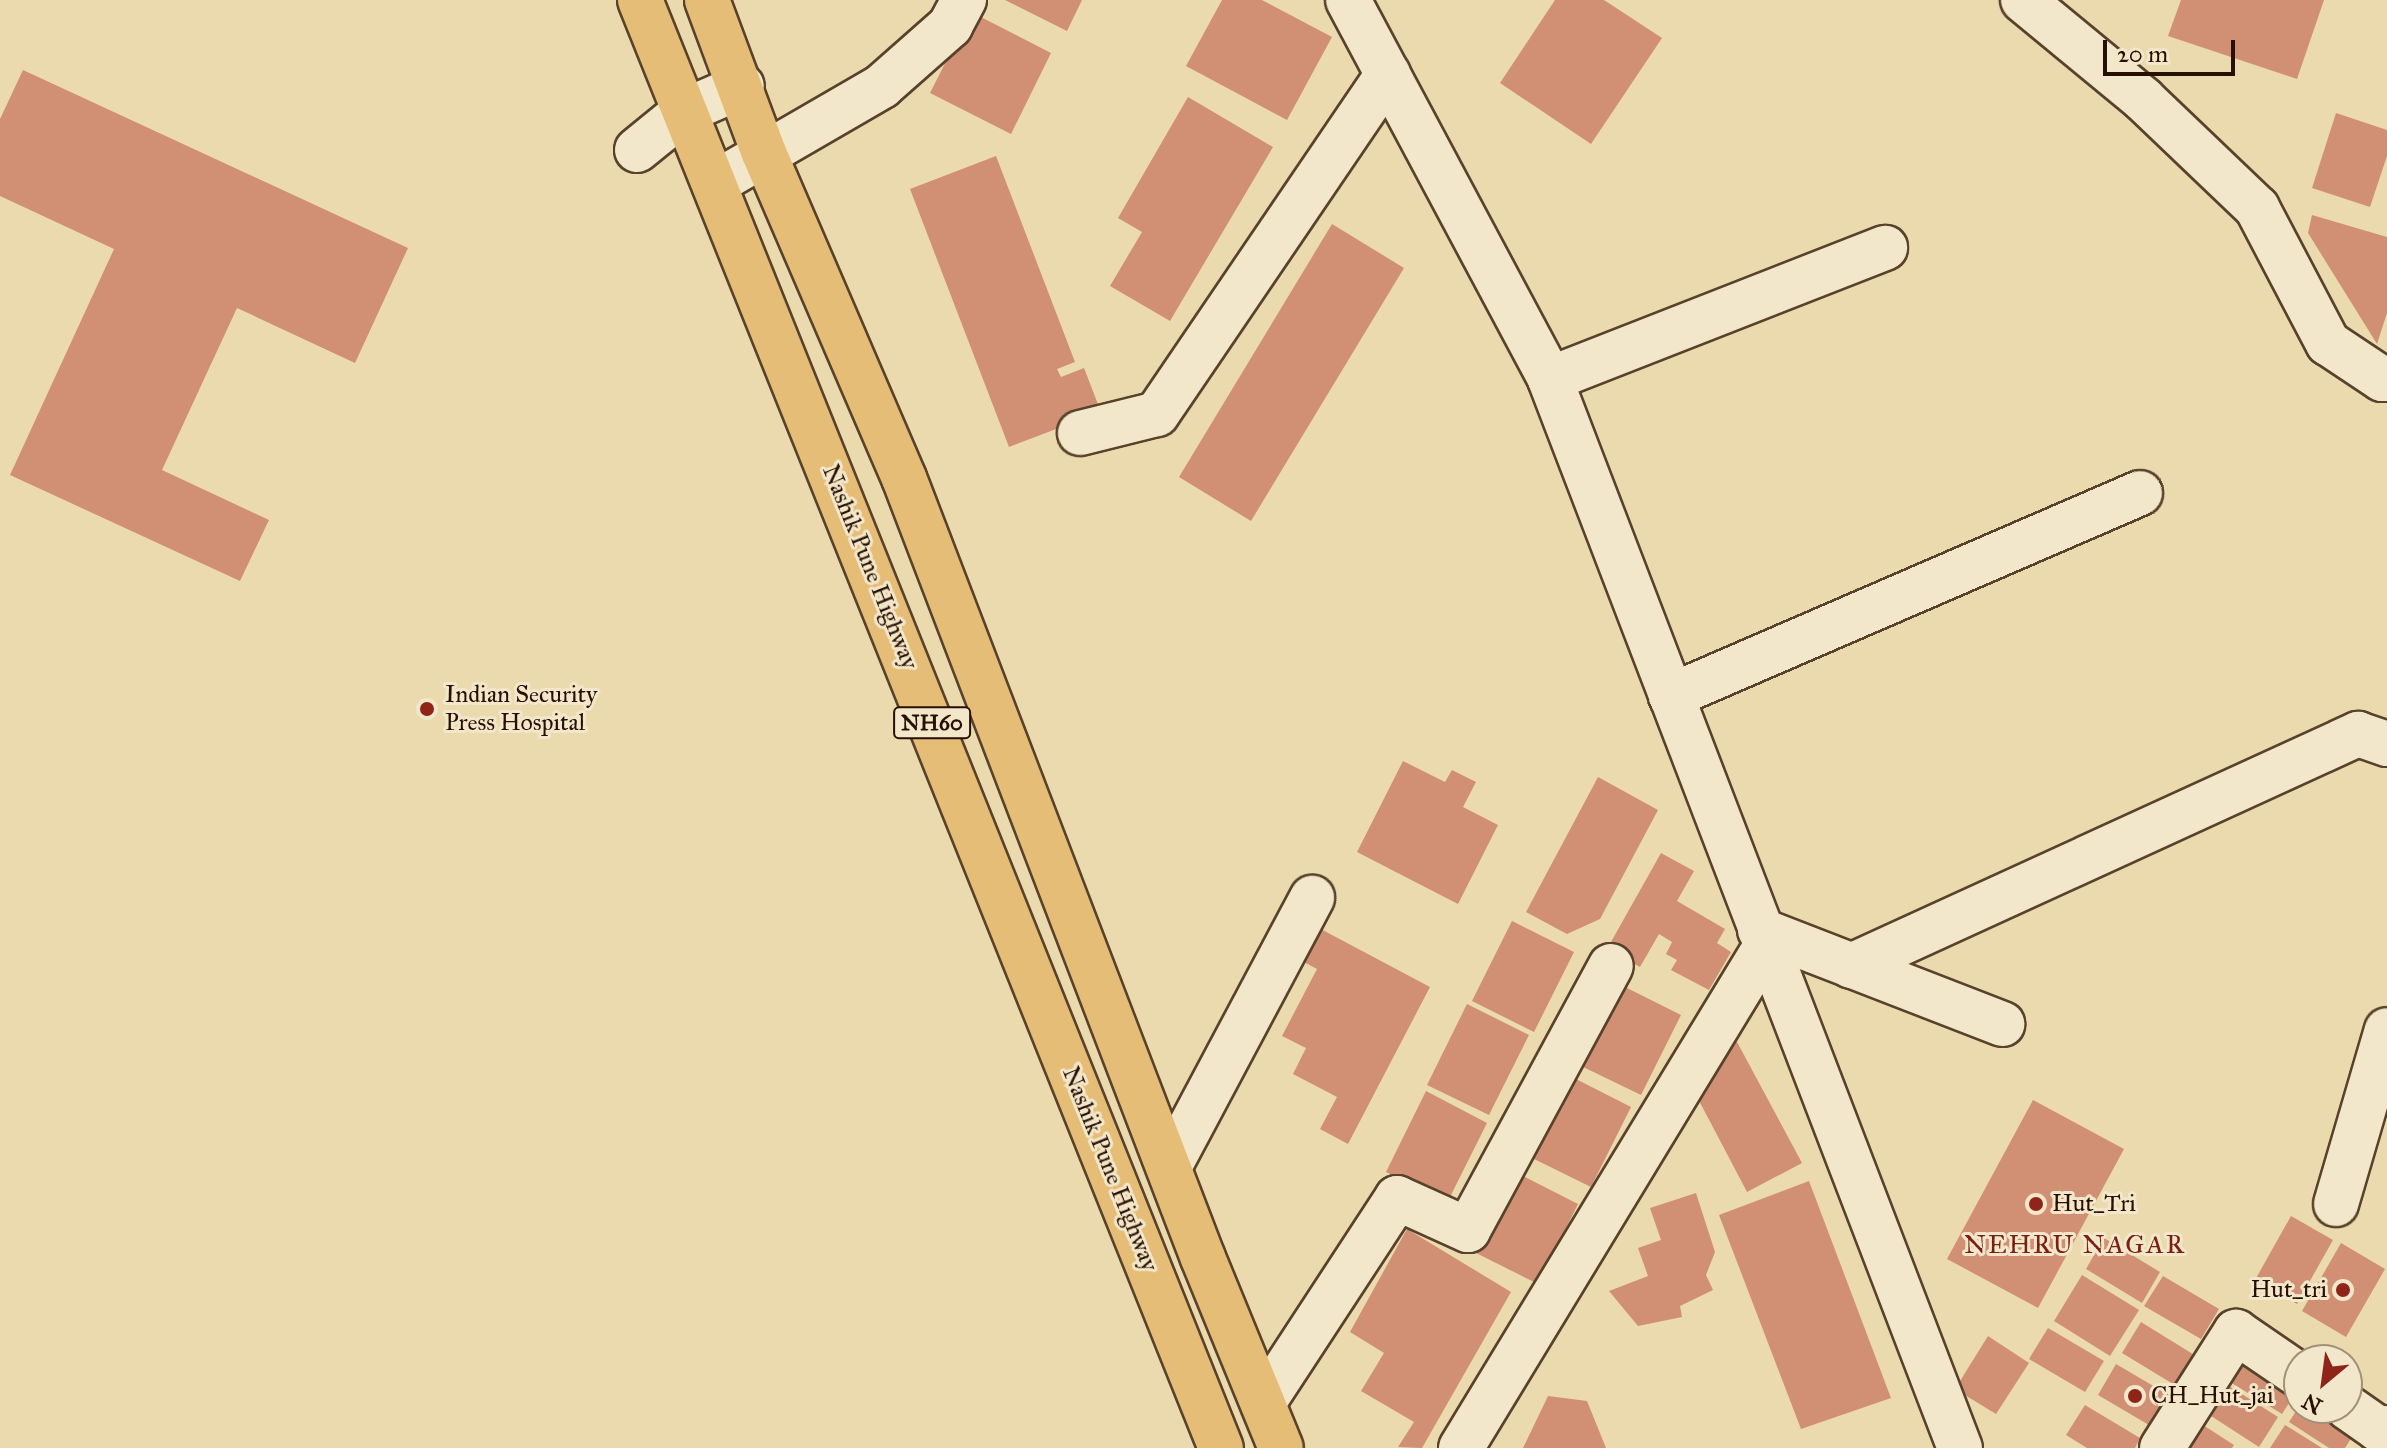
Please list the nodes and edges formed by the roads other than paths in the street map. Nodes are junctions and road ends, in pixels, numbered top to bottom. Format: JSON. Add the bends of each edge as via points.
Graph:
{"nodes":[{"id":1,"x":640,"y":0,"type":"edge"},
{"id":2,"x":707,"y":0,"type":"edge"},
{"id":3,"x":964,"y":0,"type":"edge"},
{"id":4,"x":1348,"y":0,"type":"edge"},
{"id":5,"x":2023,"y":0,"type":"edge"},
{"id":6,"x":1388,"y":74,"type":"junction"},
{"id":7,"x":742,"y":86,"type":"junction"},
{"id":8,"x":685,"y":111,"type":"junction"},
{"id":9,"x":637,"y":150,"type":"dead end"},
{"id":10,"x":764,"y":153,"type":"junction"},
{"id":11,"x":715,"y":183,"type":"junction"},
{"id":12,"x":1885,"y":248,"type":"dead end"},
{"id":13,"x":1550,"y":379,"type":"junction"},
{"id":14,"x":2387,"y":379,"type":"edge"},
{"id":15,"x":1080,"y":433,"type":"dead end"},
{"id":16,"x":2140,"y":493,"type":"dead end"},
{"id":17,"x":1671,"y":696,"type":"junction"},
{"id":18,"x":2387,"y":744,"type":"edge"},
{"id":19,"x":1312,"y":898,"type":"dead end"},
{"id":20,"x":1763,"y":938,"type":"junction"},
{"id":21,"x":1611,"y":966,"type":"dead end"},
{"id":22,"x":1851,"y":966,"type":"junction"},
{"id":23,"x":2002,"y":1024,"type":"dead end"},
{"id":24,"x":2387,"y":1030,"type":"edge"},
{"id":25,"x":1169,"y":1167,"type":"junction"},
{"id":26,"x":2336,"y":1204,"type":"dead end"},
{"id":27,"x":2283,"y":1364,"type":"edge"},
{"id":28,"x":1263,"y":1403,"type":"junction"},
{"id":29,"x":1221,"y":1448,"type":"edge"},
{"id":30,"x":1281,"y":1448,"type":"edge"},
{"id":31,"x":1461,"y":1448,"type":"edge"},
{"id":32,"x":1960,"y":1448,"type":"edge"},
{"id":33,"x":2162,"y":1448,"type":"edge"}],
"edges":[{"from":1,"to":8,"type":"highway","name":"Nashik Pune Highway","number":"NH60"},
{"from":2,"to":7,"type":"highway","number":"NH60"},
{"from":3,"to":10,"type":"street","via":[[950,26],[882,86]]},
{"from":4,"to":6,"type":"street"},
{"from":5,"to":14,"type":"street","via":[[2143,99],[2257,208],[2328,343]]},
{"from":6,"to":13,"type":"street"},
{"from":6,"to":15,"type":"street","via":[[1157,414]]},
{"from":7,"to":8,"type":"street"},
{"from":7,"to":10,"type":"highway","number":"NH60"},
{"from":8,"to":9,"type":"street"},
{"from":8,"to":11,"type":"highway","name":"Nashik Pune Highway","number":"NH60"},
{"from":10,"to":11,"type":"street"},
{"from":10,"to":25,"type":"highway","number":"NH60","via":[[904,478]]},
{"from":11,"to":29,"type":"highway","name":"Nashik Pune Highway","number":"NH60"},
{"from":12,"to":13,"type":"street"},
{"from":13,"to":17,"type":"street"},
{"from":16,"to":17,"type":"street"},
{"from":17,"to":20,"type":"street"},
{"from":18,"to":22,"type":"street","via":[[2358,734]]},
{"from":19,"to":25,"type":"street"},
{"from":20,"to":22,"type":"street"},
{"from":20,"to":31,"type":"street"},
{"from":20,"to":32,"type":"street"},
{"from":21,"to":28,"type":"street","via":[[1468,1230],[1397,1198]]},
{"from":22,"to":23,"type":"street"},
{"from":24,"to":26,"type":"street"},
{"from":25,"to":28,"type":"highway","number":"NH60"},
{"from":27,"to":33,"type":"street","via":[[2236,1332]]},
{"from":28,"to":30,"type":"highway","number":"NH60"}]}
